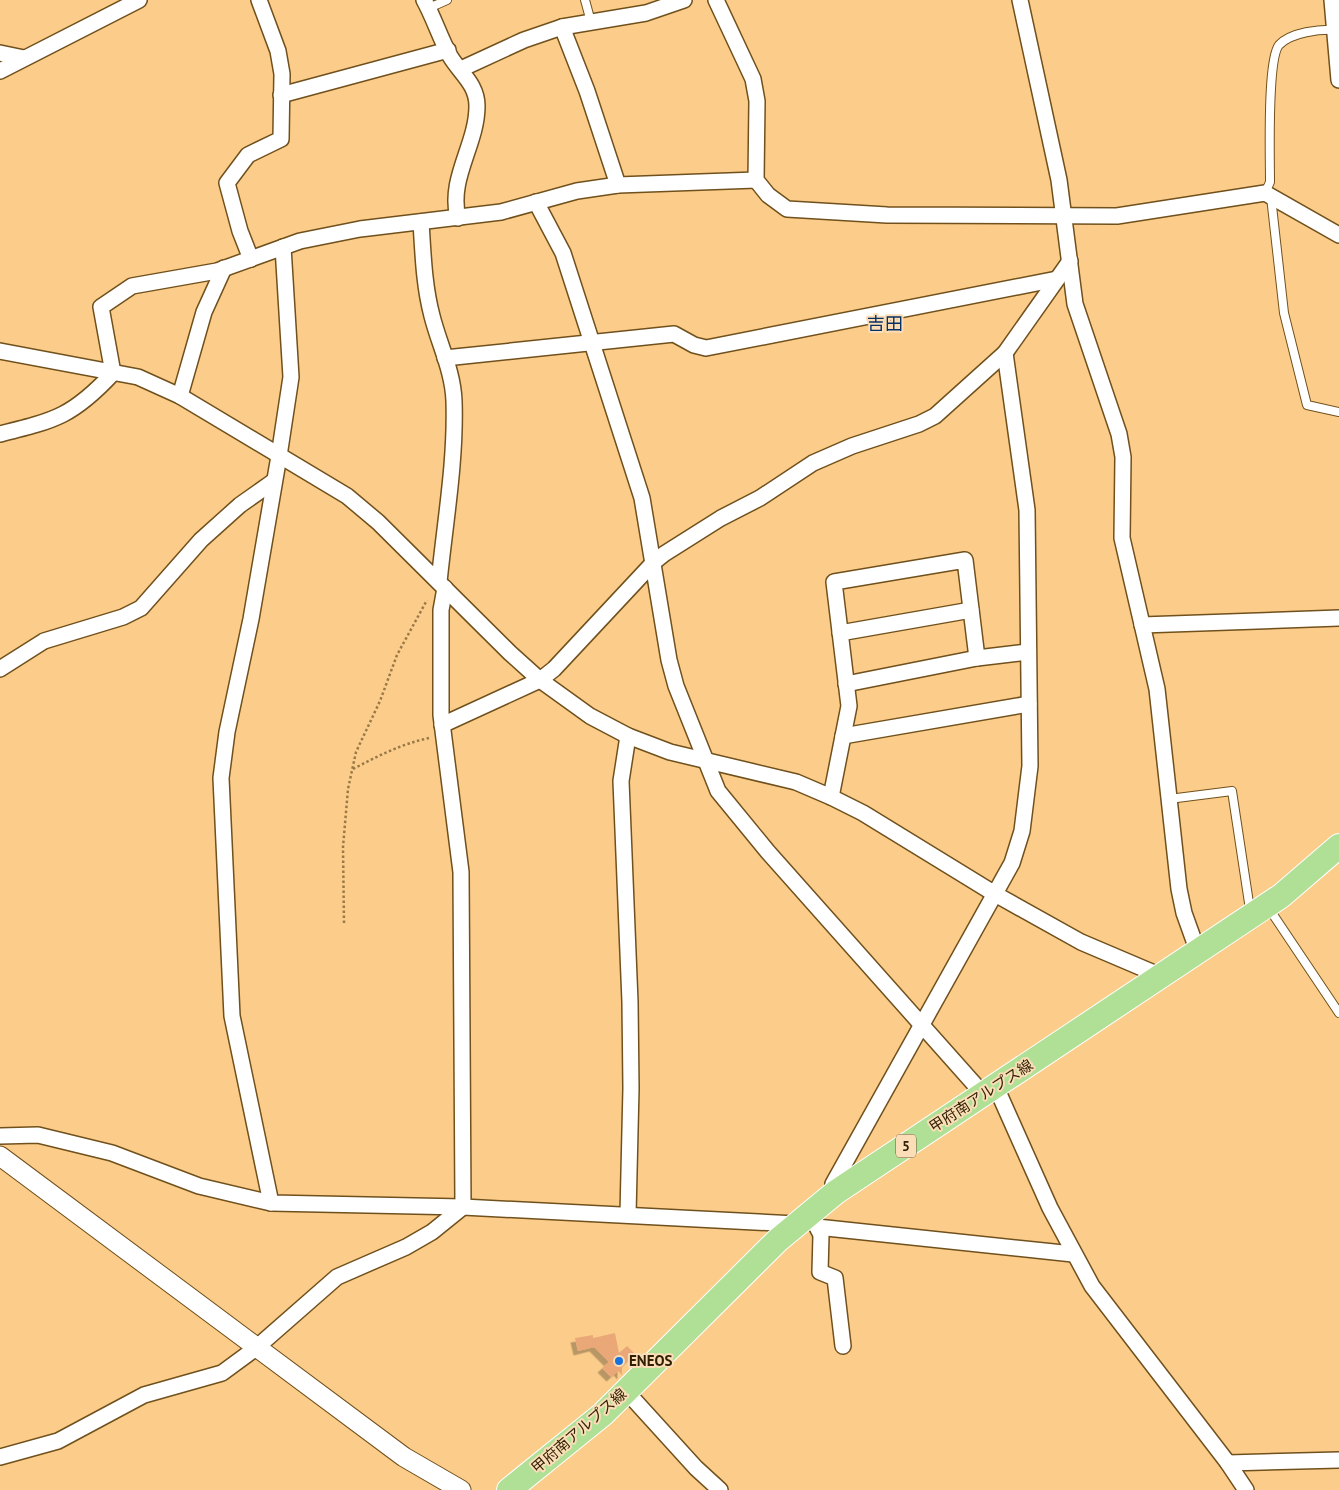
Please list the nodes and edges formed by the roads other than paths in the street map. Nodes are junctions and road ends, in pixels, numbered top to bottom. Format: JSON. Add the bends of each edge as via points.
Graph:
{"nodes":[{"id":1,"x":139,"y":0,"type":"edge"},
{"id":2,"x":259,"y":0,"type":"edge"},
{"id":3,"x":447,"y":0,"type":"edge"},
{"id":4,"x":585,"y":0,"type":"edge"},
{"id":5,"x":684,"y":0,"type":"edge"},
{"id":6,"x":716,"y":0,"type":"edge"},
{"id":7,"x":1020,"y":0,"type":"edge"},
{"id":8,"x":1332,"y":0,"type":"edge"},
{"id":9,"x":427,"y":4,"type":"edge"},
{"id":10,"x":591,"y":22,"type":"junction"},
{"id":11,"x":562,"y":27,"type":"junction"},
{"id":12,"x":1337,"y":30,"type":"edge"},
{"id":13,"x":448,"y":50,"type":"junction"},
{"id":14,"x":0,"y":53,"type":"edge"},
{"id":15,"x":24,"y":58,"type":"junction"},
{"id":16,"x":461,"y":69,"type":"junction"},
{"id":17,"x":0,"y":71,"type":"edge"},
{"id":18,"x":1339,"y":80,"type":"edge"},
{"id":19,"x":281,"y":94,"type":"junction"},
{"id":20,"x":756,"y":180,"type":"junction"},
{"id":21,"x":618,"y":185,"type":"junction"},
{"id":22,"x":1268,"y":195,"type":"junction"},
{"id":23,"x":536,"y":202,"type":"junction"},
{"id":24,"x":1064,"y":216,"type":"junction"},
{"id":25,"x":458,"y":218,"type":"junction"},
{"id":26,"x":421,"y":222,"type":"junction"},
{"id":27,"x":1339,"y":235,"type":"edge"},
{"id":28,"x":284,"y":247,"type":"junction"},
{"id":29,"x":251,"y":259,"type":"junction"},
{"id":30,"x":1070,"y":261,"type":"junction"},
{"id":31,"x":224,"y":268,"type":"junction"},
{"id":32,"x":1057,"y":279,"type":"junction"},
{"id":33,"x":592,"y":342,"type":"junction"},
{"id":34,"x":0,"y":351,"type":"edge"},
{"id":35,"x":1005,"y":353,"type":"junction"},
{"id":36,"x":445,"y":358,"type":"junction"},
{"id":37,"x":113,"y":373,"type":"junction"},
{"id":38,"x":180,"y":396,"type":"junction"},
{"id":39,"x":1339,"y":412,"type":"edge"},
{"id":40,"x":0,"y":434,"type":"edge"},
{"id":41,"x":279,"y":456,"type":"junction"},
{"id":42,"x":274,"y":482,"type":"junction"},
{"id":43,"x":654,"y":562,"type":"junction"},
{"id":44,"x":442,"y":585,"type":"junction"},
{"id":45,"x":971,"y":610,"type":"junction"},
{"id":46,"x":1339,"y":618,"type":"edge"},
{"id":47,"x":1142,"y":625,"type":"junction"},
{"id":48,"x":840,"y":633,"type":"junction"},
{"id":49,"x":1028,"y":652,"type":"junction"},
{"id":50,"x":976,"y":658,"type":"junction"},
{"id":51,"x":0,"y":669,"type":"edge"},
{"id":52,"x":540,"y":680,"type":"junction"},
{"id":53,"x":846,"y":684,"type":"junction"},
{"id":54,"x":1029,"y":704,"type":"junction"},
{"id":55,"x":442,"y":730,"type":"junction"},
{"id":56,"x":628,"y":736,"type":"junction"},
{"id":57,"x":843,"y":736,"type":"junction"},
{"id":58,"x":708,"y":761,"type":"junction"},
{"id":59,"x":831,"y":797,"type":"junction"},
{"id":60,"x":1169,"y":799,"type":"junction"},
{"id":61,"x":1339,"y":846,"type":"edge"},
{"id":62,"x":995,"y":894,"type":"junction"},
{"id":63,"x":1261,"y":909,"type":"junction"},
{"id":64,"x":1198,"y":952,"type":"junction"},
{"id":65,"x":1161,"y":976,"type":"junction"},
{"id":66,"x":1339,"y":1013,"type":"edge"},
{"id":67,"x":922,"y":1025,"type":"junction"},
{"id":68,"x":990,"y":1091,"type":"junction"},
{"id":69,"x":0,"y":1136,"type":"edge"},
{"id":70,"x":0,"y":1156,"type":"edge"},
{"id":71,"x":836,"y":1192,"type":"junction"},
{"id":72,"x":271,"y":1203,"type":"junction"},
{"id":73,"x":463,"y":1207,"type":"junction"},
{"id":74,"x":628,"y":1214,"type":"junction"},
{"id":75,"x":808,"y":1221,"type":"junction"},
{"id":76,"x":1073,"y":1254,"type":"junction"},
{"id":77,"x":843,"y":1346,"type":"dead end"},
{"id":78,"x":256,"y":1348,"type":"junction"},
{"id":79,"x":626,"y":1391,"type":"junction"},
{"id":80,"x":0,"y":1457,"type":"edge"},
{"id":81,"x":1339,"y":1460,"type":"edge"},
{"id":82,"x":1228,"y":1463,"type":"junction"},
{"id":83,"x":461,"y":1490,"type":"edge"},
{"id":84,"x":509,"y":1490,"type":"edge"},
{"id":85,"x":720,"y":1490,"type":"edge"},
{"id":86,"x":1246,"y":1490,"type":"edge"}],
"edges":[{"from":1,"to":15,"type":"street"},
{"from":2,"to":19,"type":"street","via":[[278,51]]},
{"from":3,"to":9,"type":"lane"},
{"from":4,"to":10,"type":"lane"},
{"from":5,"to":10,"type":"street","via":[[646,13]]},
{"from":6,"to":20,"type":"street","via":[[753,79],[757,101]]},
{"from":7,"to":24,"type":"street"},
{"from":8,"to":12,"type":"street"},
{"from":9,"to":13,"type":"street"},
{"from":10,"to":11,"type":"street"},
{"from":11,"to":16,"type":"street","via":[[524,40]]},
{"from":11,"to":21,"type":"street"},
{"from":12,"to":18,"type":"street"},
{"from":12,"to":22,"type":"lane","via":[[1287,38],[1278,47],[1272,68]]},
{"from":13,"to":16,"type":"street"},
{"from":13,"to":19,"type":"street"},
{"from":14,"to":15,"type":"street"},
{"from":15,"to":17,"type":"street"},
{"from":16,"to":25,"type":"street","via":[[475,91],[477,105],[472,137],[456,184],[454,203]]},
{"from":19,"to":29,"type":"street","via":[[282,139],[248,155],[227,183]]},
{"from":20,"to":21,"type":"street"},
{"from":20,"to":24,"type":"street","via":[[768,195],[787,209],[887,215]]},
{"from":21,"to":23,"type":"street"},
{"from":22,"to":24,"type":"street","via":[[1117,216]]},
{"from":22,"to":27,"type":"street"},
{"from":22,"to":39,"type":"lane","via":[[1284,313],[1306,405]]},
{"from":23,"to":25,"type":"street","via":[[501,212]]},
{"from":23,"to":33,"type":"street","via":[[563,253]]},
{"from":24,"to":30,"type":"street"},
{"from":25,"to":26,"type":"street"},
{"from":26,"to":28,"type":"street","via":[[360,229]]},
{"from":26,"to":36,"type":"street","via":[[424,273],[432,316]]},
{"from":28,"to":29,"type":"street"},
{"from":28,"to":41,"type":"street","via":[[291,377]]},
{"from":29,"to":31,"type":"street"},
{"from":30,"to":32,"type":"street"},
{"from":30,"to":47,"type":"street","via":[[1076,304],[1119,434],[1123,457],[1122,538]]},
{"from":31,"to":37,"type":"street","via":[[132,286],[101,307]]},
{"from":31,"to":38,"type":"street","via":[[204,312]]},
{"from":32,"to":33,"type":"street","via":[[706,348],[674,334]]},
{"from":32,"to":35,"type":"street"},
{"from":33,"to":36,"type":"street"},
{"from":33,"to":43,"type":"street","via":[[642,498]]},
{"from":34,"to":37,"type":"street"},
{"from":35,"to":43,"type":"street","via":[[934,416],[812,463]]},
{"from":35,"to":49,"type":"street","via":[[1027,510]]},
{"from":36,"to":44,"type":"street","via":[[454,400]]},
{"from":37,"to":38,"type":"street","via":[[138,377]]},
{"from":37,"to":40,"type":"street","via":[[90,398],[70,412],[46,423]]},
{"from":38,"to":41,"type":"street"},
{"from":41,"to":42,"type":"street"},
{"from":41,"to":44,"type":"street","via":[[347,496]]},
{"from":42,"to":51,"type":"street","via":[[240,504],[202,540],[141,608],[123,617],[44,641]]},
{"from":42,"to":72,"type":"street","via":[[251,619],[227,732],[222,778],[232,1016]]},
{"from":43,"to":52,"type":"street","via":[[568,657]]},
{"from":43,"to":58,"type":"street","via":[[676,686]]},
{"from":44,"to":52,"type":"street"},
{"from":44,"to":55,"type":"street"},
{"from":45,"to":48,"type":"street"},
{"from":45,"to":48,"type":"street","via":[[965,560],[834,582]]},
{"from":45,"to":50,"type":"street"},
{"from":46,"to":47,"type":"street"},
{"from":47,"to":60,"type":"street","via":[[1157,689]]},
{"from":48,"to":53,"type":"street"},
{"from":49,"to":50,"type":"street"},
{"from":49,"to":54,"type":"street"},
{"from":50,"to":53,"type":"street"},
{"from":52,"to":55,"type":"street"},
{"from":52,"to":56,"type":"street","via":[[590,716]]},
{"from":53,"to":57,"type":"street","via":[[849,706]]},
{"from":54,"to":57,"type":"street"},
{"from":54,"to":62,"type":"street","via":[[1030,766],[1022,831],[1012,863]]},
{"from":55,"to":73,"type":"street","via":[[461,872]]},
{"from":56,"to":58,"type":"street","via":[[670,752]]},
{"from":56,"to":74,"type":"street","via":[[621,781],[630,1002]]},
{"from":57,"to":59,"type":"street"},
{"from":58,"to":59,"type":"street","via":[[796,782]]},
{"from":58,"to":67,"type":"street","via":[[718,790],[768,852]]},
{"from":59,"to":62,"type":"street","via":[[863,813]]},
{"from":60,"to":63,"type":"lane","via":[[1232,791],[1249,902]]},
{"from":60,"to":64,"type":"street","via":[[1179,890]]},
{"from":61,"to":63,"type":"main road","name":"甲府南アルプス線","number":"5"},
{"from":62,"to":65,"type":"street","via":[[1081,942]]},
{"from":62,"to":67,"type":"street"},
{"from":63,"to":64,"type":"main road","name":"甲府南アルプス線","number":"5"},
{"from":63,"to":66,"type":"lane"},
{"from":64,"to":65,"type":"main road","name":"甲府南アルプス線","number":"5"},
{"from":65,"to":68,"type":"main road","name":"甲府南アルプス線","number":"5"},
{"from":67,"to":68,"type":"street"},
{"from":67,"to":71,"type":"street","via":[[833,1184]]},
{"from":68,"to":71,"type":"main road","name":"甲府南アルプス線","number":"5"},
{"from":68,"to":76,"type":"street"},
{"from":69,"to":72,"type":"street","via":[[38,1135],[112,1153],[199,1186]]},
{"from":70,"to":78,"type":"street"},
{"from":71,"to":75,"type":"main road","name":"甲府南アルプス線","number":"5"},
{"from":72,"to":73,"type":"street"},
{"from":73,"to":74,"type":"street"},
{"from":73,"to":78,"type":"street","via":[[432,1232],[406,1247],[337,1277]]},
{"from":74,"to":75,"type":"street"},
{"from":75,"to":76,"type":"street"},
{"from":75,"to":77,"type":"street","via":[[821,1235],[820,1272],[835,1278]]},
{"from":75,"to":79,"type":"main road","name":"甲府南アルプス線","number":"5"},
{"from":76,"to":82,"type":"street","via":[[1092,1286]]},
{"from":78,"to":80,"type":"street","via":[[222,1373],[144,1395],[58,1441]]},
{"from":78,"to":83,"type":"street","via":[[404,1457]]},
{"from":79,"to":84,"type":"main road","name":"甲府南アルプス線","number":"5","via":[[603,1414]]},
{"from":79,"to":85,"type":"street"},
{"from":81,"to":82,"type":"street"},
{"from":82,"to":86,"type":"street"}]}
